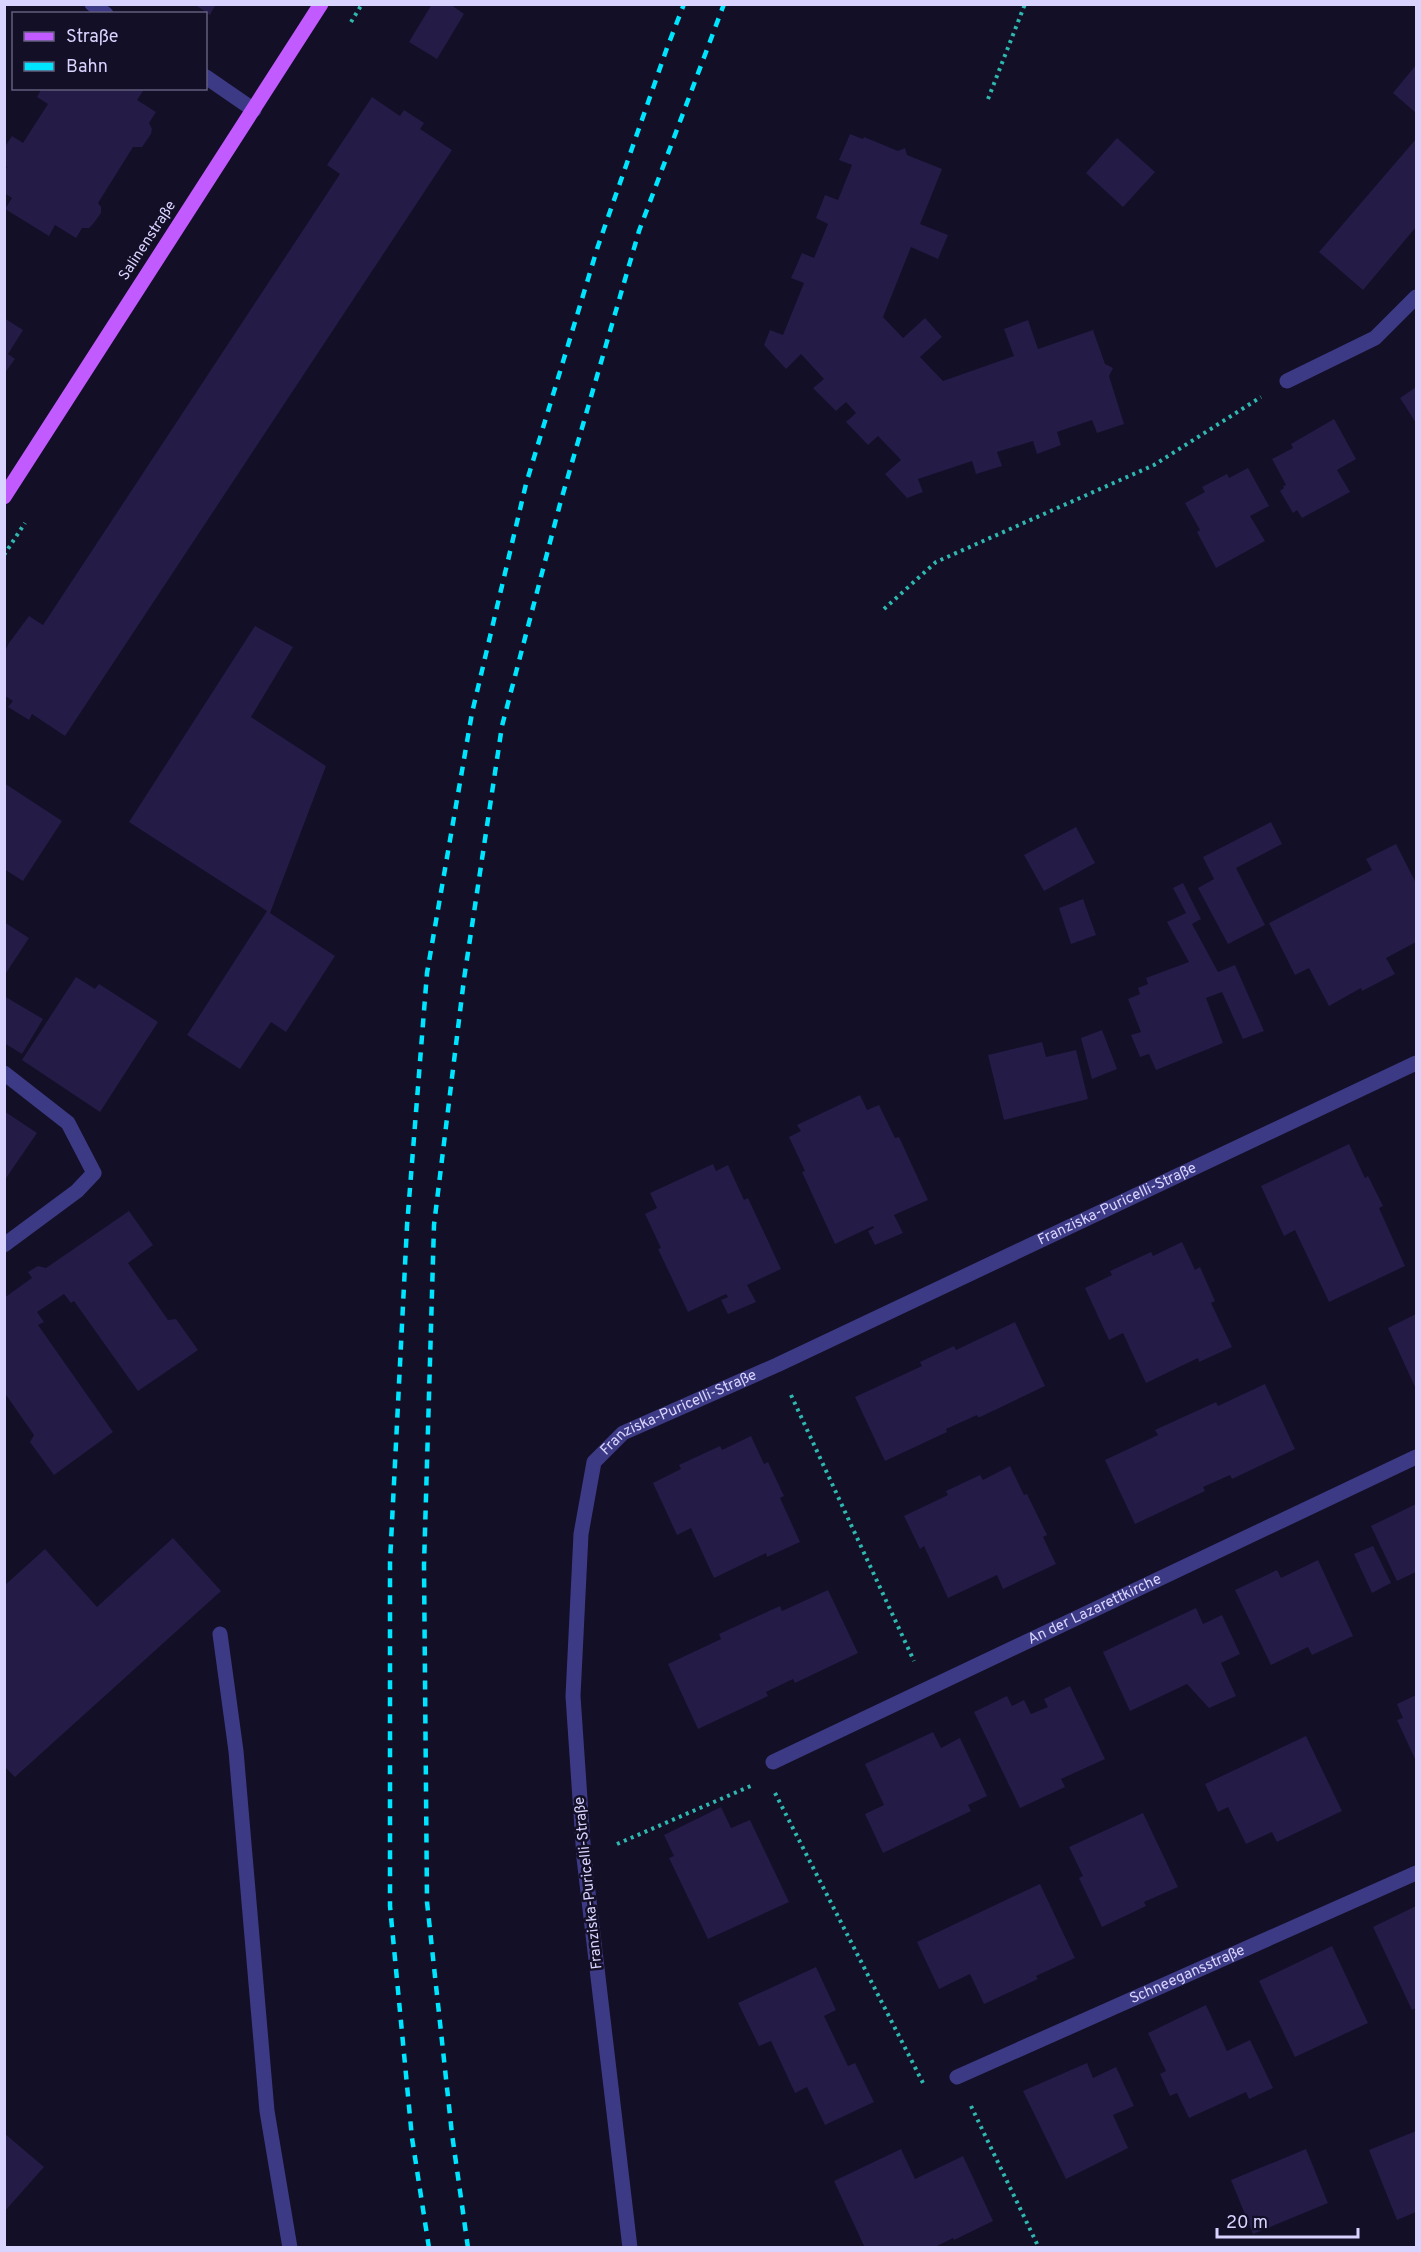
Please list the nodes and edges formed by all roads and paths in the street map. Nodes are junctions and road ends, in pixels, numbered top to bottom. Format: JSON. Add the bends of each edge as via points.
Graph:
{"nodes":[{"id":1,"x":321,"y":4,"type":"edge"},
{"id":2,"x":1025,"y":4,"type":"edge"},
{"id":3,"x":207,"y":78,"type":"edge"},
{"id":4,"x":988,"y":99,"type":"dead end"},
{"id":5,"x":254,"y":110,"type":"junction"},
{"id":6,"x":1416,"y":297,"type":"edge"},
{"id":7,"x":1287,"y":381,"type":"joint"},
{"id":8,"x":4,"y":497,"type":"edge"},
{"id":9,"x":884,"y":609,"type":"dead end"},
{"id":10,"x":1416,"y":1063,"type":"edge"},
{"id":11,"x":4,"y":1073,"type":"edge"},
{"id":12,"x":4,"y":1245,"type":"edge"},
{"id":13,"x":777,"y":1365,"type":"junction"},
{"id":14,"x":1416,"y":1457,"type":"edge"},
{"id":15,"x":220,"y":1634,"type":"dead end"},
{"id":16,"x":927,"y":1689,"type":"junction"},
{"id":17,"x":772,"y":1762,"type":"joint"},
{"id":18,"x":767,"y":1779,"type":"junction"},
{"id":19,"x":584,"y":1858,"type":"junction"},
{"id":20,"x":1416,"y":1873,"type":"edge"},
{"id":21,"x":957,"y":2077,"type":"junction"},
{"id":22,"x":290,"y":2247,"type":"edge"},
{"id":23,"x":630,"y":2247,"type":"edge"},
{"id":24,"x":1039,"y":2247,"type":"edge"}],
"edges":[{"from":1,"to":5,"type":"main road","name":"Salinenstraße"},
{"from":2,"to":4,"type":"path"},
{"from":3,"to":5,"type":"street"},
{"from":5,"to":8,"type":"main road","name":"Salinenstraße"},
{"from":6,"to":7,"type":"street","via":[[1375,338]]},
{"from":7,"to":9,"type":"path","via":[[1154,465],[936,562]]},
{"from":10,"to":13,"type":"street","name":"Franziska-Puricelli-Straße"},
{"from":11,"to":12,"type":"street","via":[[68,1123],[94,1173],[77,1191]]},
{"from":13,"to":16,"type":"path"},
{"from":13,"to":19,"type":"street","name":"Franziska-Puricelli-Straße","via":[[623,1433],[594,1462],[581,1534],[573,1696]]},
{"from":14,"to":16,"type":"street","name":"An der Lazarettkirche"},
{"from":15,"to":22,"type":"street","via":[[236,1751],[267,2111]]},
{"from":16,"to":17,"type":"street","name":"An der Lazarettkirche"},
{"from":17,"to":18,"type":"path"},
{"from":18,"to":19,"type":"path"},
{"from":18,"to":21,"type":"path","via":[[926,2089]]},
{"from":19,"to":23,"type":"street","name":"Franziska-Puricelli-Straße"},
{"from":20,"to":21,"type":"street","name":"Schneegansstraße"},
{"from":21,"to":24,"type":"path"}]}
